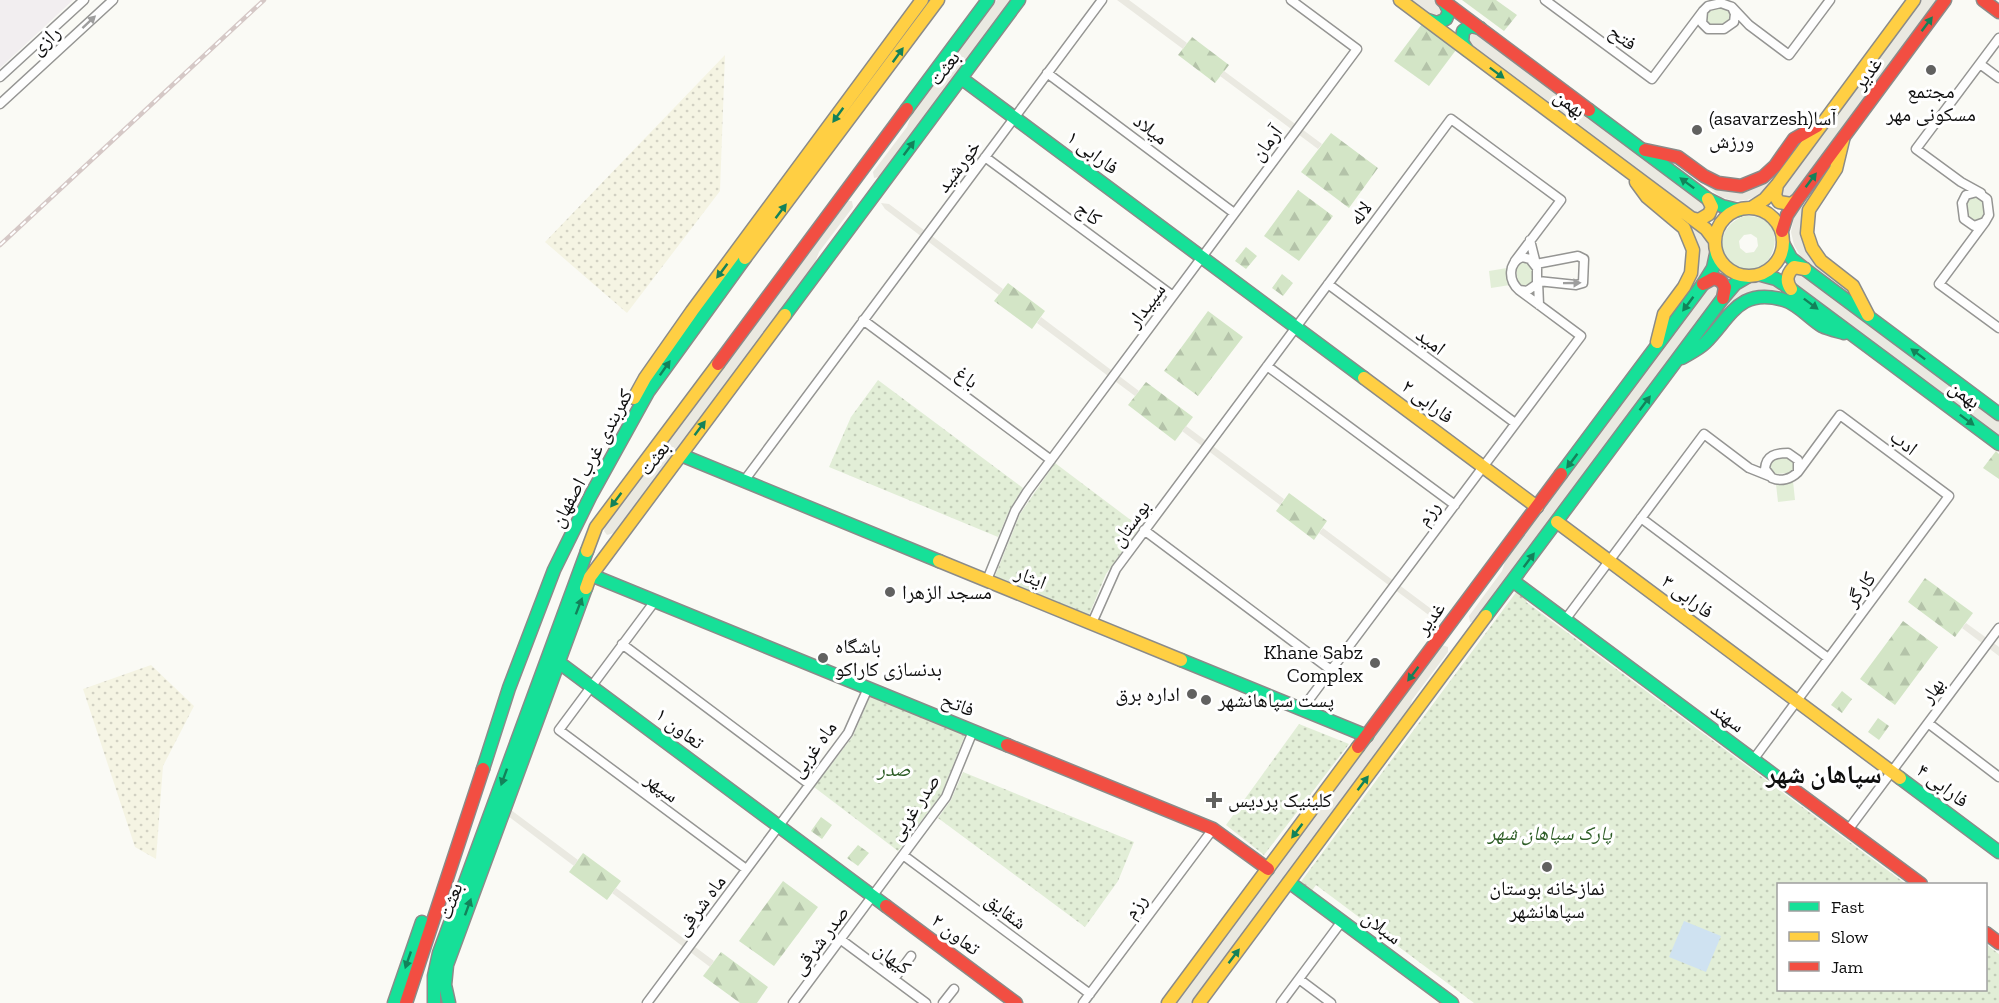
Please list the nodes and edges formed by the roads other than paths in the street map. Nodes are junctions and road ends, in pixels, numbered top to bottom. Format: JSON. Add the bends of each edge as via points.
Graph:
{"nodes":[{"id":1,"x":84,"y":0,"type":"edge"},
{"id":2,"x":113,"y":0,"type":"edge"},
{"id":3,"x":922,"y":0,"type":"edge"},
{"id":4,"x":938,"y":0,"type":"edge"},
{"id":5,"x":988,"y":0,"type":"edge"},
{"id":6,"x":1019,"y":0,"type":"edge"},
{"id":7,"x":1102,"y":0,"type":"edge"},
{"id":8,"x":1291,"y":0,"type":"edge"},
{"id":9,"x":1400,"y":0,"type":"edge"},
{"id":10,"x":1443,"y":0,"type":"edge"},
{"id":11,"x":1545,"y":0,"type":"edge"},
{"id":12,"x":1830,"y":0,"type":"edge"},
{"id":13,"x":1914,"y":0,"type":"edge"},
{"id":14,"x":1945,"y":0,"type":"edge"},
{"id":15,"x":1983,"y":0,"type":"edge"},
{"id":16,"x":1732,"y":7,"type":"junction"},
{"id":17,"x":1703,"y":11,"type":"junction"},
{"id":18,"x":1999,"y":12,"type":"edge"},
{"id":19,"x":1427,"y":20,"type":"junction"},
{"id":20,"x":1749,"y":25,"type":"junction"},
{"id":21,"x":1481,"y":28,"type":"junction"},
{"id":22,"x":1728,"y":28,"type":"junction"},
{"id":23,"x":1712,"y":30,"type":"junction"},
{"id":24,"x":1687,"y":32,"type":"junction"},
{"id":25,"x":1999,"y":38,"type":"edge"},
{"id":26,"x":1467,"y":50,"type":"junction"},
{"id":27,"x":1980,"y":64,"type":"junction"},
{"id":28,"x":1047,"y":73,"type":"junction"},
{"id":29,"x":0,"y":77,"type":"edge"},
{"id":30,"x":961,"y":78,"type":"junction"},
{"id":31,"x":1999,"y":78,"type":"edge"},
{"id":32,"x":0,"y":104,"type":"edge"},
{"id":33,"x":1014,"y":118,"type":"junction"},
{"id":34,"x":1823,"y":123,"type":"junction"},
{"id":35,"x":1844,"y":136,"type":"junction"},
{"id":36,"x":1642,"y":149,"type":"junction"},
{"id":37,"x":985,"y":157,"type":"junction"},
{"id":38,"x":864,"y":167,"type":"junction"},
{"id":39,"x":1628,"y":171,"type":"junction"},
{"id":40,"x":884,"y":182,"type":"junction"},
{"id":41,"x":1961,"y":182,"type":"junction"},
{"id":42,"x":1777,"y":184,"type":"junction"},
{"id":43,"x":1981,"y":193,"type":"junction"},
{"id":44,"x":841,"y":197,"type":"junction"},
{"id":45,"x":1708,"y":199,"type":"junction"},
{"id":46,"x":1797,"y":200,"type":"junction"},
{"id":47,"x":1962,"y":203,"type":"junction"},
{"id":48,"x":1751,"y":208,"type":"junction"},
{"id":49,"x":1738,"y":210,"type":"junction"},
{"id":50,"x":861,"y":212,"type":"junction"},
{"id":51,"x":1234,"y":213,"type":"junction"},
{"id":52,"x":1691,"y":218,"type":"junction"},
{"id":53,"x":1964,"y":219,"type":"junction"},
{"id":54,"x":1985,"y":222,"type":"junction"},
{"id":55,"x":1782,"y":231,"type":"junction"},
{"id":56,"x":1530,"y":240,"type":"junction"},
{"id":57,"x":1714,"y":241,"type":"junction"},
{"id":58,"x":1970,"y":243,"type":"junction"},
{"id":59,"x":1784,"y":245,"type":"junction"},
{"id":60,"x":1716,"y":254,"type":"junction"},
{"id":61,"x":1202,"y":257,"type":"junction"},
{"id":62,"x":1515,"y":261,"type":"junction"},
{"id":63,"x":1536,"y":264,"type":"junction"},
{"id":64,"x":1806,"y":270,"type":"junction"},
{"id":65,"x":1761,"y":275,"type":"junction"},
{"id":66,"x":1748,"y":277,"type":"junction"},
{"id":67,"x":1538,"y":281,"type":"junction"},
{"id":68,"x":1328,"y":284,"type":"junction"},
{"id":69,"x":1703,"y":284,"type":"junction"},
{"id":70,"x":1791,"y":289,"type":"junction"},
{"id":71,"x":1519,"y":290,"type":"junction"},
{"id":72,"x":1173,"y":296,"type":"junction"},
{"id":73,"x":1723,"y":298,"type":"junction"},
{"id":74,"x":1539,"y":305,"type":"junction"},
{"id":75,"x":1869,"y":316,"type":"junction"},
{"id":76,"x":863,"y":320,"type":"junction"},
{"id":77,"x":1296,"y":327,"type":"junction"},
{"id":78,"x":1999,"y":328,"type":"edge"},
{"id":79,"x":1854,"y":336,"type":"junction"},
{"id":80,"x":1656,"y":347,"type":"junction"},
{"id":81,"x":1676,"y":362,"type":"junction"},
{"id":82,"x":1267,"y":366,"type":"junction"},
{"id":83,"x":1999,"y":414,"type":"edge"},
{"id":84,"x":1515,"y":423,"type":"junction"},
{"id":85,"x":1999,"y":444,"type":"edge"},
{"id":86,"x":1813,"y":451,"type":"junction"},
{"id":87,"x":1788,"y":453,"type":"junction"},
{"id":88,"x":681,"y":455,"type":"junction"},
{"id":89,"x":1772,"y":455,"type":"junction"},
{"id":90,"x":1051,"y":460,"type":"junction"},
{"id":91,"x":1483,"y":466,"type":"junction"},
{"id":92,"x":1749,"y":468,"type":"junction"},
{"id":93,"x":1798,"y":472,"type":"junction"},
{"id":94,"x":1768,"y":476,"type":"junction"},
{"id":95,"x":744,"y":481,"type":"junction"},
{"id":96,"x":1949,"y":496,"type":"joint"},
{"id":97,"x":1455,"y":505,"type":"junction"},
{"id":98,"x":1537,"y":507,"type":"junction"},
{"id":99,"x":1641,"y":518,"type":"junction"},
{"id":100,"x":1557,"y":522,"type":"junction"},
{"id":101,"x":1144,"y":530,"type":"junction"},
{"id":102,"x":1609,"y":562,"type":"junction"},
{"id":103,"x":591,"y":575,"type":"junction"},
{"id":104,"x":987,"y":580,"type":"junction"},
{"id":105,"x":1513,"y":581,"type":"junction"},
{"id":106,"x":655,"y":601,"type":"junction"},
{"id":107,"x":1460,"y":610,"type":"junction"},
{"id":108,"x":1565,"y":620,"type":"junction"},
{"id":109,"x":1092,"y":623,"type":"junction"},
{"id":110,"x":1480,"y":625,"type":"junction"},
{"id":111,"x":1999,"y":628,"type":"edge"},
{"id":112,"x":1436,"y":642,"type":"junction"},
{"id":113,"x":622,"y":644,"type":"junction"},
{"id":114,"x":1456,"y":657,"type":"junction"},
{"id":115,"x":1828,"y":658,"type":"junction"},
{"id":116,"x":557,"y":661,"type":"junction"},
{"id":117,"x":1331,"y":670,"type":"junction"},
{"id":118,"x":591,"y":686,"type":"junction"},
{"id":119,"x":868,"y":688,"type":"junction"},
{"id":120,"x":1797,"y":701,"type":"junction"},
{"id":121,"x":1302,"y":709,"type":"junction"},
{"id":122,"x":1928,"y":723,"type":"junction"},
{"id":123,"x":973,"y":731,"type":"junction"},
{"id":124,"x":1367,"y":736,"type":"junction"},
{"id":125,"x":1753,"y":760,"type":"junction"},
{"id":126,"x":1892,"y":772,"type":"junction"},
{"id":127,"x":1999,"y":777,"type":"edge"},
{"id":128,"x":809,"y":784,"type":"junction"},
{"id":129,"x":779,"y":826,"type":"junction"},
{"id":130,"x":1213,"y":829,"type":"junction"},
{"id":131,"x":1848,"y":830,"type":"junction"},
{"id":132,"x":1999,"y":852,"type":"edge"},
{"id":133,"x":903,"y":855,"type":"junction"},
{"id":134,"x":746,"y":869,"type":"junction"},
{"id":135,"x":1268,"y":869,"type":"junction"},
{"id":136,"x":1289,"y":882,"type":"junction"},
{"id":137,"x":1918,"y":883,"type":"edge"},
{"id":138,"x":873,"y":896,"type":"junction"},
{"id":139,"x":1342,"y":921,"type":"junction"},
{"id":140,"x":1987,"y":934,"type":"edge"},
{"id":141,"x":840,"y":939,"type":"junction"},
{"id":142,"x":426,"y":940,"type":"junction"},
{"id":143,"x":1999,"y":943,"type":"edge"},
{"id":144,"x":911,"y":956,"type":"dead end"},
{"id":145,"x":894,"y":979,"type":"junction"},
{"id":146,"x":1299,"y":979,"type":"junction"},
{"id":147,"x":954,"y":989,"type":"dead end"},
{"id":148,"x":1090,"y":994,"type":"junction"},
{"id":149,"x":394,"y":1003,"type":"edge"},
{"id":150,"x":406,"y":1003,"type":"edge"},
{"id":151,"x":413,"y":1003,"type":"edge"},
{"id":152,"x":434,"y":1003,"type":"edge"},
{"id":153,"x":449,"y":1003,"type":"edge"},
{"id":154,"x":647,"y":1003,"type":"edge"},
{"id":155,"x":793,"y":1003,"type":"edge"},
{"id":156,"x":926,"y":1003,"type":"edge"},
{"id":157,"x":943,"y":1003,"type":"edge"},
{"id":158,"x":1016,"y":1003,"type":"edge"},
{"id":159,"x":1083,"y":1003,"type":"edge"},
{"id":160,"x":1168,"y":1003,"type":"edge"},
{"id":161,"x":1199,"y":1003,"type":"edge"},
{"id":162,"x":1281,"y":1003,"type":"edge"},
{"id":163,"x":1331,"y":1003,"type":"edge"},
{"id":164,"x":1452,"y":1003,"type":"edge"}],
"edges":[{"from":1,"to":29,"type":"street","name":"رازی"},
{"from":32,"to":2,"type":"street","name":"رازی","one_way":true},
{"from":3,"to":149,"type":"main road","name":"کمربندی غرب اصفهان","one_way":true,"via":[[645,378],[594,468],[549,556]]},
{"from":142,"to":4,"type":"main road","name":"کمربندی غرب اصفهان","one_way":true,"via":[[509,688],[554,570],[591,495],[655,383],[711,303]]},
{"from":5,"to":38,"type":"main road","name":"بعثت"},
{"from":6,"to":30,"type":"main road","name":"بعثت"},
{"from":7,"to":28,"type":"street","name":"خورشید"},
{"from":8,"to":51,"type":"street","name":"آرمان","via":[[1357,49]]},
{"from":9,"to":19,"type":"main road","name":"بهمن"},
{"from":10,"to":19,"type":"main road","via":[[1449,11],[1446,19]]},
{"from":10,"to":21,"type":"main road","name":"بهمن"},
{"from":11,"to":24,"type":"street","name":"فتح","via":[[1652,79]]},
{"from":12,"to":20,"type":"street","via":[[1789,55]]},
{"from":13,"to":34,"type":"main road","name":"غدیر"},
{"from":35,"to":14,"type":"main road","name":"غدیر","one_way":true},
{"from":15,"to":18,"type":"main road"},
{"from":16,"to":17,"type":"street","via":[[1712,4]]},
{"from":16,"to":20,"type":"street"},
{"from":16,"to":22,"type":"street","via":[[1735,18]]},
{"from":17,"to":23,"type":"street","via":[[1702,23]]},
{"from":17,"to":24,"type":"street"},
{"from":19,"to":26,"type":"main road","name":"بهمن"},
{"from":20,"to":22,"type":"street"},
{"from":21,"to":26,"type":"main road","via":[[1463,31],[1462,42]]},
{"from":21,"to":36,"type":"main road","name":"بهمن"},
{"from":22,"to":23,"type":"street"},
{"from":23,"to":24,"type":"street"},
{"from":25,"to":27,"type":"street"},
{"from":26,"to":39,"type":"main road","name":"بهمن","one_way":true},
{"from":27,"to":31,"type":"street"},
{"from":27,"to":41,"type":"street","via":[[1916,149]]},
{"from":28,"to":33,"type":"street","name":"خورشید"},
{"from":28,"to":51,"type":"street","name":"میلاد"},
{"from":30,"to":33,"type":"main road","name":"فارابی ۱"},
{"from":40,"to":30,"type":"main road","name":"بعثت","one_way":true},
{"from":33,"to":37,"type":"street","name":"خورشید"},
{"from":33,"to":61,"type":"main road","name":"فارابی ۱"},
{"from":34,"to":36,"type":"main road","via":[[1794,139],[1763,177],[1742,186],[1718,183],[1678,157]]},
{"from":34,"to":42,"type":"main road","name":"غدیر"},
{"from":46,"to":35,"type":"main road","name":"غدیر","one_way":true},
{"from":35,"to":75,"type":"main road","via":[[1836,169],[1809,210],[1807,233],[1821,261],[1853,286]]},
{"from":45,"to":36,"type":"main road","name":"بهمن","one_way":true},
{"from":37,"to":72,"type":"street","name":"کاج"},
{"from":37,"to":76,"type":"street","name":"خورشید"},
{"from":38,"to":40,"type":"main road","via":[[862,176],[867,185],[874,187]]},
{"from":38,"to":44,"type":"main road","name":"بعثت"},
{"from":39,"to":52,"type":"main road","name":"بهمن"},
{"from":39,"to":80,"type":"main road","via":[[1647,197],[1684,228],[1693,250],[1691,273],[1664,314]]},
{"from":40,"to":50,"type":"main road","name":"بعثت"},
{"from":41,"to":43,"type":"street"},
{"from":41,"to":47,"type":"street"},
{"from":42,"to":46,"type":"main road","via":[[1775,196],[1779,202],[1791,204]]},
{"from":42,"to":48,"type":"main road","name":"غدیر"},
{"from":43,"to":47,"type":"street","via":[[1969,193]]},
{"from":43,"to":54,"type":"street","via":[[1988,203]]},
{"from":44,"to":50,"type":"main road","via":[[848,193],[859,195],[864,205]]},
{"from":44,"to":152,"type":"main road","name":"بعثت","one_way":true,"via":[[596,527],[439,953]]},
{"from":45,"to":49,"type":"main road","name":"بهمن"},
{"from":45,"to":52,"type":"main road","via":[[1712,207],[1709,214],[1699,220]]},
{"from":46,"to":55,"type":"main road","name":"غدیر"},
{"from":47,"to":53,"type":"street"},
{"from":48,"to":49,"type":"main road"},
{"from":48,"to":55,"type":"main road","via":[[1770,214]]},
{"from":49,"to":57,"type":"main road","via":[[1721,222]]},
{"from":88,"to":50,"type":"main road","name":"بعثت","one_way":true},
{"from":51,"to":61,"type":"street","name":"آرمان"},
{"from":52,"to":57,"type":"main road","name":"بهمن"},
{"from":53,"to":54,"type":"street","via":[[1974,226]]},
{"from":53,"to":58,"type":"street"},
{"from":54,"to":58,"type":"street"},
{"from":55,"to":59,"type":"main road"},
{"from":56,"to":62,"type":"street"},
{"from":56,"to":63,"type":"street"},
{"from":56,"to":68,"type":"street","name":"لاله","via":[[1561,200],[1451,119]]},
{"from":57,"to":60,"type":"main road"},
{"from":58,"to":78,"type":"street","via":[[1939,284]]},
{"from":59,"to":64,"type":"main road","name":"بهمن","via":[[1791,258]]},
{"from":59,"to":65,"type":"main road","via":[[1777,263]]},
{"from":60,"to":66,"type":"main road","via":[[1728,270]]},
{"from":60,"to":69,"type":"main road","name":"غدیر"},
{"from":61,"to":72,"type":"street","name":"سپیدار"},
{"from":61,"to":77,"type":"main road","name":"فارابی ۱"},
{"from":62,"to":63,"type":"street","via":[[1526,257]]},
{"from":62,"to":71,"type":"street","via":[[1511,272],[1513,284]]},
{"from":63,"to":67,"type":"street"},
{"from":67,"to":63,"type":"street","one_way":true,"via":[[1583,283],[1584,260],[1578,256]]},
{"from":64,"to":70,"type":"main road","via":[[1794,267],[1788,273]]},
{"from":64,"to":75,"type":"main road","name":"بهمن"},
{"from":65,"to":66,"type":"main road"},
{"from":65,"to":70,"type":"main road","name":"بهمن"},
{"from":66,"to":73,"type":"main road","via":[[1735,284]]},
{"from":67,"to":71,"type":"street","via":[[1531,290]]},
{"from":67,"to":74,"type":"street"},
{"from":68,"to":77,"type":"street","name":"لاله"},
{"from":68,"to":84,"type":"street","name":"امید"},
{"from":69,"to":73,"type":"main road","via":[[1714,278],[1721,281],[1726,291]]},
{"from":69,"to":80,"type":"main road","name":"غدیر","one_way":true},
{"from":70,"to":79,"type":"main road","name":"بهمن","one_way":true},
{"from":71,"to":74,"type":"street"},
{"from":72,"to":90,"type":"street","name":"سپیدار"},
{"from":73,"to":81,"type":"main road"},
{"from":74,"to":84,"type":"street","name":"رزم","via":[[1581,336]]},
{"from":83,"to":75,"type":"main road","name":"بهمن","one_way":true},
{"from":76,"to":90,"type":"street","name":"باغ"},
{"from":76,"to":95,"type":"street","name":"خورشید"},
{"from":77,"to":82,"type":"street","name":"لاله"},
{"from":77,"to":91,"type":"main road","name":"فارابی ۲"},
{"from":79,"to":81,"type":"main road","via":[[1824,327],[1784,300],[1759,297],[1736,306],[1704,344]]},
{"from":79,"to":85,"type":"main road","name":"بهمن","one_way":true},
{"from":80,"to":98,"type":"main road","name":"غدیر","one_way":true},
{"from":100,"to":81,"type":"main road","one_way":true},
{"from":82,"to":97,"type":"street"},
{"from":82,"to":101,"type":"street","name":"بوستان"},
{"from":84,"to":91,"type":"street","name":"رزم"},
{"from":86,"to":87,"type":"street"},
{"from":86,"to":93,"type":"street"},
{"from":86,"to":96,"type":"street","name":"ادب","via":[[1840,415]]},
{"from":87,"to":89,"type":"street"},
{"from":87,"to":93,"type":"street","via":[[1798,460]]},
{"from":88,"to":95,"type":"main road","name":"ایثار"},
{"from":88,"to":103,"type":"main road","name":"بعثت"},
{"from":89,"to":92,"type":"street"},
{"from":89,"to":94,"type":"street","via":[[1765,465]]},
{"from":90,"to":104,"type":"street","name":"سپیدار","via":[[1015,511]]},
{"from":91,"to":97,"type":"street","name":"رزم"},
{"from":91,"to":98,"type":"main road","name":"فارابی ۲"},
{"from":92,"to":94,"type":"street"},
{"from":92,"to":99,"type":"street","via":[[1704,434]]},
{"from":93,"to":94,"type":"street","via":[[1780,480]]},
{"from":95,"to":104,"type":"main road","name":"ایثار"},
{"from":96,"to":115,"type":"street","name":"کارگر"},
{"from":97,"to":117,"type":"street","name":"رزم"},
{"from":98,"to":107,"type":"main road","name":"غدیر"},
{"from":99,"to":102,"type":"street"},
{"from":99,"to":115,"type":"street"},
{"from":100,"to":102,"type":"main road","name":"فارابی ۳"},
{"from":105,"to":100,"type":"main road","one_way":true},
{"from":101,"to":109,"type":"street","name":"بوستان","via":[[1111,577]]},
{"from":101,"to":117,"type":"street"},
{"from":102,"to":108,"type":"street"},
{"from":102,"to":120,"type":"main road","name":"فارابی ۳"},
{"from":103,"to":106,"type":"main road","name":"فاتح"},
{"from":116,"to":103,"type":"main road","name":"بعثت","one_way":true},
{"from":104,"to":109,"type":"main road","name":"ایثار"},
{"from":105,"to":108,"type":"main road","name":"سهند"},
{"from":105,"to":110,"type":"main road"},
{"from":106,"to":113,"type":"street"},
{"from":106,"to":119,"type":"main road","name":"فاتح"},
{"from":107,"to":110,"type":"main road","via":[[1458,618],[1463,628],[1470,630]]},
{"from":107,"to":112,"type":"main road","name":"غدیر"},
{"from":108,"to":125,"type":"main road","name":"سهند"},
{"from":109,"to":121,"type":"main road","name":"ایثار"},
{"from":110,"to":114,"type":"main road"},
{"from":111,"to":122,"type":"street","name":"بهار"},
{"from":112,"to":114,"type":"main road","via":[[1447,637],[1454,640],[1459,650]]},
{"from":112,"to":124,"type":"main road","name":"غدیر","one_way":true},
{"from":113,"to":118,"type":"street"},
{"from":113,"to":128,"type":"street"},
{"from":136,"to":114,"type":"main road","one_way":true},
{"from":115,"to":120,"type":"street","name":"کارگر"},
{"from":116,"to":118,"type":"main road","name":"تعاون ۱"},
{"from":153,"to":116,"type":"main road","name":"بعثت","one_way":true,"via":[[445,985],[447,965]]},
{"from":117,"to":121,"type":"street","name":"رزم"},
{"from":118,"to":129,"type":"main road","name":"تعاون ۱"},
{"from":118,"to":134,"type":"street","name":"سپهر","via":[[559,730]]},
{"from":119,"to":123,"type":"main road","name":"فاتح"},
{"from":119,"to":128,"type":"street","name":"ماه غربی","via":[[848,733]]},
{"from":120,"to":125,"type":"street","name":"کارگر"},
{"from":120,"to":126,"type":"main road","name":"فارابی ۳"},
{"from":121,"to":124,"type":"main road","name":"ایثار"},
{"from":122,"to":126,"type":"street","name":"بهار"},
{"from":122,"to":127,"type":"street"},
{"from":123,"to":130,"type":"main road","name":"فاتح"},
{"from":123,"to":133,"type":"street","name":"صدر غربی","via":[[946,797]]},
{"from":124,"to":135,"type":"main road","name":"غدیر","one_way":true},
{"from":125,"to":131,"type":"main road","name":"سهند"},
{"from":126,"to":131,"type":"street","name":"بهار"},
{"from":126,"to":132,"type":"main road","name":"فارابی ۴"},
{"from":128,"to":129,"type":"street","name":"ماه غربی"},
{"from":129,"to":134,"type":"street","name":"ماه شرقی"},
{"from":129,"to":138,"type":"main road","name":"تعاون ۱"},
{"from":130,"to":135,"type":"main road","name":"فاتح"},
{"from":130,"to":148,"type":"street","name":"رزم"},
{"from":131,"to":137,"type":"main road","name":"سهند"},
{"from":133,"to":138,"type":"street","name":"صدر غربی"},
{"from":133,"to":148,"type":"street","name":"شقایق"},
{"from":134,"to":154,"type":"street","name":"ماه شرقی"},
{"from":135,"to":160,"type":"main road","name":"غدیر"},
{"from":136,"to":139,"type":"main road","name":"سبلان"},
{"from":161,"to":136,"type":"main road","one_way":true},
{"from":138,"to":141,"type":"street","name":"صدر شرقی"},
{"from":138,"to":158,"type":"main road","name":"تعاون ۲"},
{"from":139,"to":146,"type":"street"},
{"from":139,"to":164,"type":"main road","name":"سبلان"},
{"from":140,"to":143,"type":"main road"},
{"from":141,"to":145,"type":"street","name":"کیهان"},
{"from":141,"to":155,"type":"street","name":"صدر شرقی"},
{"from":142,"to":150,"type":"main road","name":"کمربندی غرب اصفهان"},
{"from":142,"to":151,"type":"main road"},
{"from":144,"to":145,"type":"street"},
{"from":145,"to":156,"type":"street","name":"کیهان"},
{"from":146,"to":162,"type":"street"},
{"from":146,"to":163,"type":"street"},
{"from":147,"to":157,"type":"street"},
{"from":148,"to":159,"type":"street","name":"رزم"}]}
